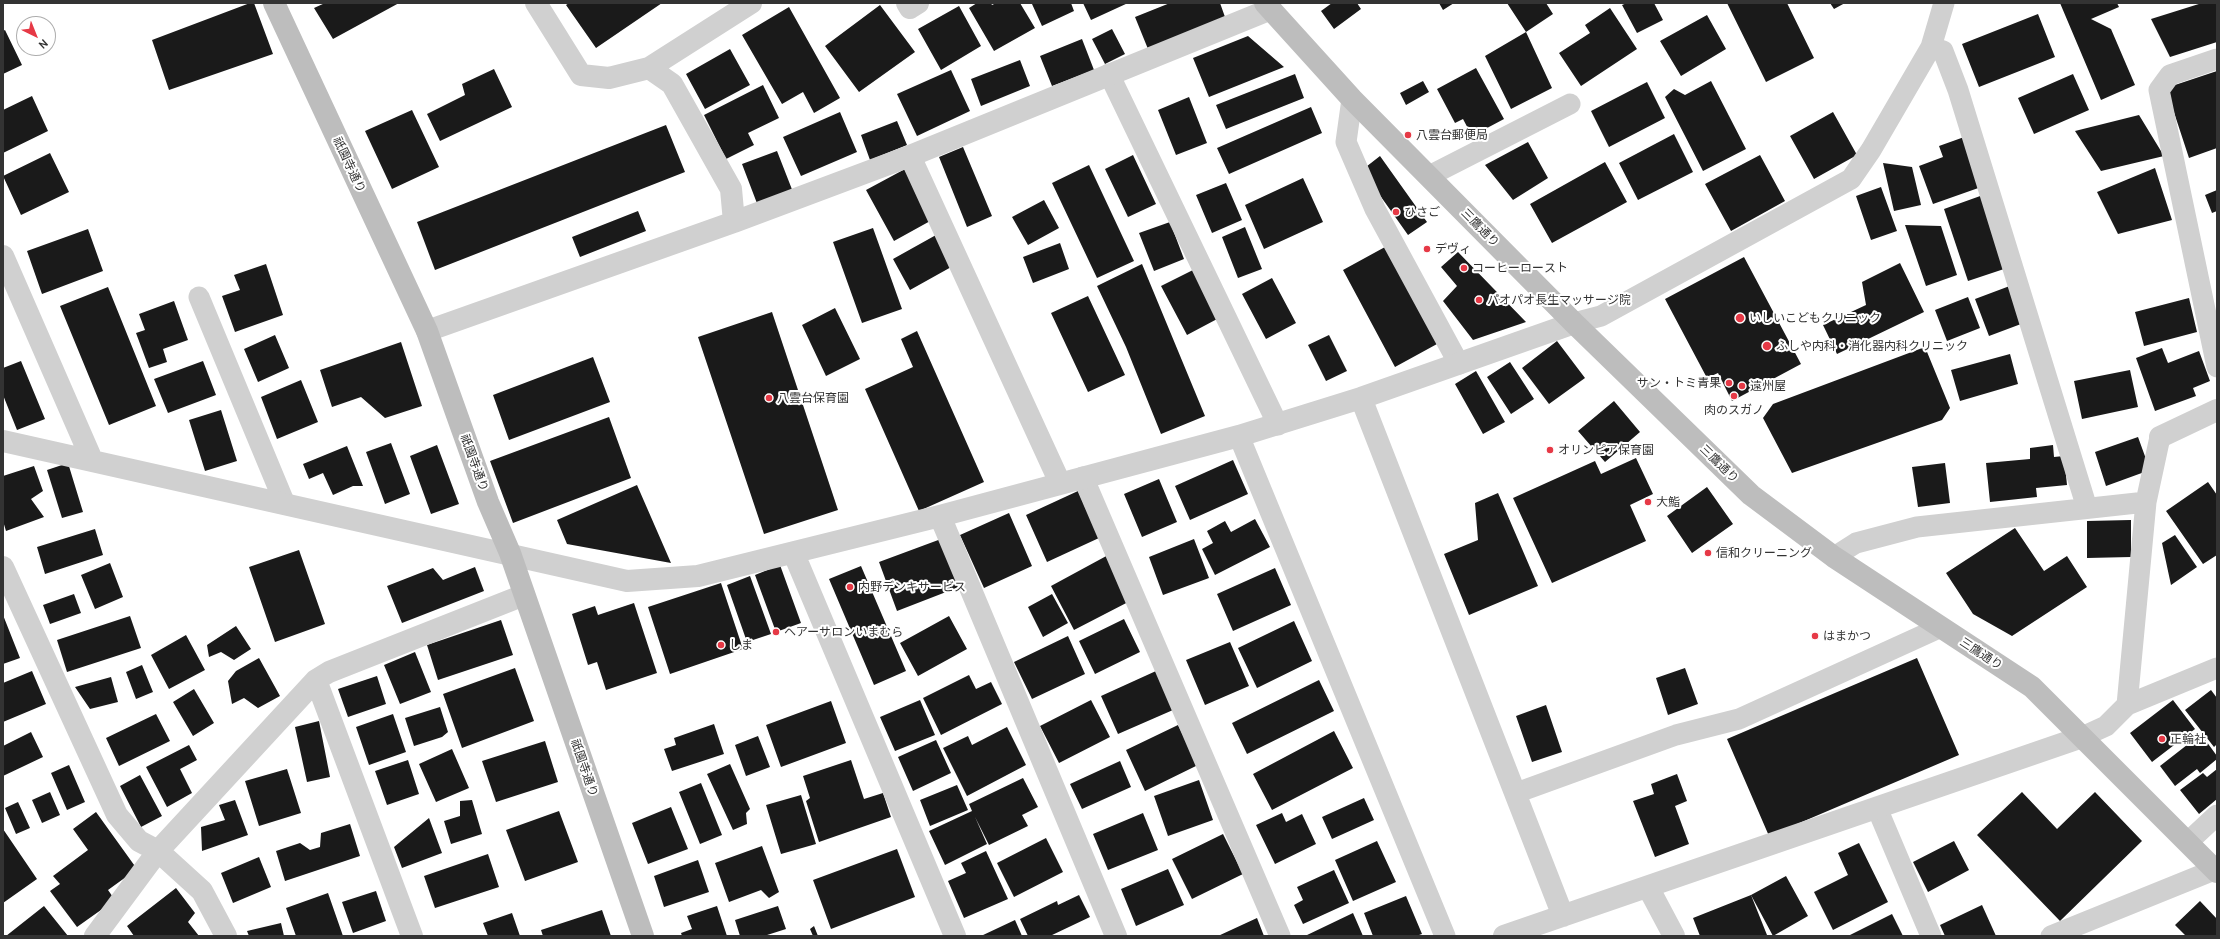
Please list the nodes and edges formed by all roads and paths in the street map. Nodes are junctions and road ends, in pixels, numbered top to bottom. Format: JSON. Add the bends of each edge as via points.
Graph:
{"nodes":[{"id":1,"x":274,"y":3,"type":"edge"},
{"id":2,"x":536,"y":3,"type":"edge"},
{"id":3,"x":751,"y":3,"type":"edge"},
{"id":4,"x":907,"y":3,"type":"edge"},
{"id":5,"x":918,"y":3,"type":"edge"},
{"id":6,"x":1944,"y":3,"type":"edge"},
{"id":7,"x":1268,"y":6,"type":"edge"},
{"id":8,"x":1931,"y":47,"type":"junction"},
{"id":9,"x":2217,"y":59,"type":"edge"},
{"id":10,"x":650,"y":68,"type":"junction"},
{"id":11,"x":1109,"y":74,"type":"junction"},
{"id":12,"x":1352,"y":99,"type":"junction"},
{"id":13,"x":1570,"y":104,"type":"dead end"},
{"id":14,"x":910,"y":156,"type":"junction"},
{"id":15,"x":1429,"y":176,"type":"junction"},
{"id":16,"x":734,"y":222,"type":"junction"},
{"id":17,"x":3,"y":256,"type":"edge"},
{"id":18,"x":199,"y":297,"type":"dead end"},
{"id":19,"x":1574,"y":323,"type":"junction"},
{"id":20,"x":427,"y":331,"type":"junction"},
{"id":21,"x":1459,"y":364,"type":"junction"},
{"id":22,"x":2217,"y":367,"type":"edge"},
{"id":23,"x":1361,"y":398,"type":"junction"},
{"id":24,"x":2217,"y":410,"type":"edge"},
{"id":25,"x":1278,"y":424,"type":"junction"},
{"id":26,"x":1239,"y":436,"type":"junction"},
{"id":27,"x":2160,"y":437,"type":"joint"},
{"id":28,"x":3,"y":441,"type":"edge"},
{"id":29,"x":92,"y":460,"type":"junction"},
{"id":30,"x":1083,"y":477,"type":"junction"},
{"id":31,"x":1060,"y":483,"type":"junction"},
{"id":32,"x":2146,"y":502,"type":"junction"},
{"id":33,"x":285,"y":504,"type":"junction"},
{"id":34,"x":2087,"y":508,"type":"junction"},
{"id":35,"x":940,"y":516,"type":"junction"},
{"id":36,"x":510,"y":553,"type":"junction"},
{"id":37,"x":794,"y":554,"type":"junction"},
{"id":38,"x":1834,"y":557,"type":"junction"},
{"id":39,"x":3,"y":567,"type":"edge"},
{"id":40,"x":524,"y":595,"type":"junction"},
{"id":41,"x":1939,"y":628,"type":"junction"},
{"id":42,"x":2217,"y":668,"type":"edge"},
{"id":43,"x":316,"y":680,"type":"junction"},
{"id":44,"x":2127,"y":705,"type":"junction"},
{"id":45,"x":2082,"y":737,"type":"junction"},
{"id":46,"x":1516,"y":794,"type":"junction"},
{"id":47,"x":1877,"y":808,"type":"junction"},
{"id":48,"x":2217,"y":815,"type":"edge"},
{"id":49,"x":2188,"y":842,"type":"junction"},
{"id":50,"x":158,"y":851,"type":"junction"},
{"id":51,"x":2216,"y":871,"type":"edge"},
{"id":52,"x":1648,"y":887,"type":"junction"},
{"id":53,"x":1563,"y":916,"type":"junction"},
{"id":54,"x":95,"y":936,"type":"edge"},
{"id":55,"x":226,"y":936,"type":"edge"},
{"id":56,"x":410,"y":936,"type":"edge"},
{"id":57,"x":643,"y":936,"type":"edge"},
{"id":58,"x":955,"y":936,"type":"edge"},
{"id":59,"x":1116,"y":936,"type":"edge"},
{"id":60,"x":1280,"y":936,"type":"edge"},
{"id":61,"x":1445,"y":936,"type":"edge"},
{"id":62,"x":1504,"y":936,"type":"edge"},
{"id":63,"x":1674,"y":936,"type":"edge"},
{"id":64,"x":1931,"y":936,"type":"edge"},
{"id":65,"x":2051,"y":936,"type":"edge"}],
"edges":[{"from":1,"to":20,"type":"main road","name":"祇園寺通り"},
{"from":2,"to":10,"type":"street","via":[[581,75],[609,78]]},
{"from":3,"to":10,"type":"street"},
{"from":4,"to":5,"type":"street","via":[[910,8]]},
{"from":6,"to":8,"type":"lane"},
{"from":7,"to":11,"type":"street"},
{"from":7,"to":12,"type":"main road","name":"三鷹通り"},
{"from":8,"to":19,"type":"lane","via":[[1871,150],[1851,179],[1601,316]]},
{"from":8,"to":34,"type":"lane","via":[[1943,51],[1958,90]]},
{"from":9,"to":22,"type":"lane","via":[[2170,75],[2159,90]]},
{"from":10,"to":16,"type":"street","via":[[672,84],[731,189]]},
{"from":11,"to":14,"type":"street"},
{"from":11,"to":25,"type":"lane"},
{"from":12,"to":15,"type":"main road","name":"三鷹通り"},
{"from":12,"to":21,"type":"lane","via":[[1346,142],[1375,209]]},
{"from":13,"to":15,"type":"lane"},
{"from":14,"to":16,"type":"street"},
{"from":14,"to":31,"type":"street"},
{"from":15,"to":19,"type":"main road","name":"三鷹通り"},
{"from":16,"to":20,"type":"street"},
{"from":17,"to":29,"type":"street"},
{"from":18,"to":33,"type":"lane"},
{"from":19,"to":21,"type":"street"},
{"from":19,"to":38,"type":"main road","name":"三鷹通り","via":[[1751,495]]},
{"from":20,"to":36,"type":"main road","name":"祇園寺通り","via":[[488,502]]},
{"from":21,"to":23,"type":"street"},
{"from":23,"to":25,"type":"street"},
{"from":23,"to":46,"type":"street"},
{"from":24,"to":27,"type":"street"},
{"from":25,"to":26,"type":"street"},
{"from":26,"to":30,"type":"street"},
{"from":26,"to":61,"type":"lane"},
{"from":27,"to":32,"type":"lane"},
{"from":28,"to":29,"type":"street"},
{"from":29,"to":33,"type":"street"},
{"from":30,"to":31,"type":"street"},
{"from":30,"to":60,"type":"lane"},
{"from":31,"to":35,"type":"street"},
{"from":32,"to":34,"type":"lane"},
{"from":32,"to":44,"type":"lane"},
{"from":33,"to":36,"type":"street"},
{"from":34,"to":38,"type":"lane","via":[[1917,526],[1856,543]]},
{"from":35,"to":37,"type":"street"},
{"from":35,"to":59,"type":"street"},
{"from":36,"to":37,"type":"street","via":[[627,580],[698,576]]},
{"from":36,"to":40,"type":"main road","name":"祇園寺通り"},
{"from":37,"to":58,"type":"street"},
{"from":38,"to":41,"type":"main road","name":"三鷹通り"},
{"from":39,"to":50,"type":"street","via":[[117,815],[139,841]]},
{"from":40,"to":43,"type":"street","via":[[329,672]]},
{"from":40,"to":57,"type":"main road","name":"祇園寺通り"},
{"from":41,"to":45,"type":"main road","name":"三鷹通り","via":[[2032,687]]},
{"from":41,"to":46,"type":"lane","via":[[1739,718],[1676,735]]},
{"from":42,"to":44,"type":"lane"},
{"from":43,"to":50,"type":"street"},
{"from":43,"to":56,"type":"street"},
{"from":44,"to":45,"type":"lane","via":[[2106,726]]},
{"from":45,"to":47,"type":"street"},
{"from":45,"to":49,"type":"main road","name":"三鷹通り"},
{"from":46,"to":53,"type":"street"},
{"from":47,"to":52,"type":"street"},
{"from":47,"to":64,"type":"lane"},
{"from":48,"to":49,"type":"lane"},
{"from":49,"to":51,"type":"main road","name":"三鷹通り"},
{"from":50,"to":54,"type":"street"},
{"from":50,"to":55,"type":"street","via":[[202,891]]},
{"from":51,"to":65,"type":"lane"},
{"from":52,"to":53,"type":"street"},
{"from":52,"to":63,"type":"street"},
{"from":53,"to":62,"type":"street"}]}
